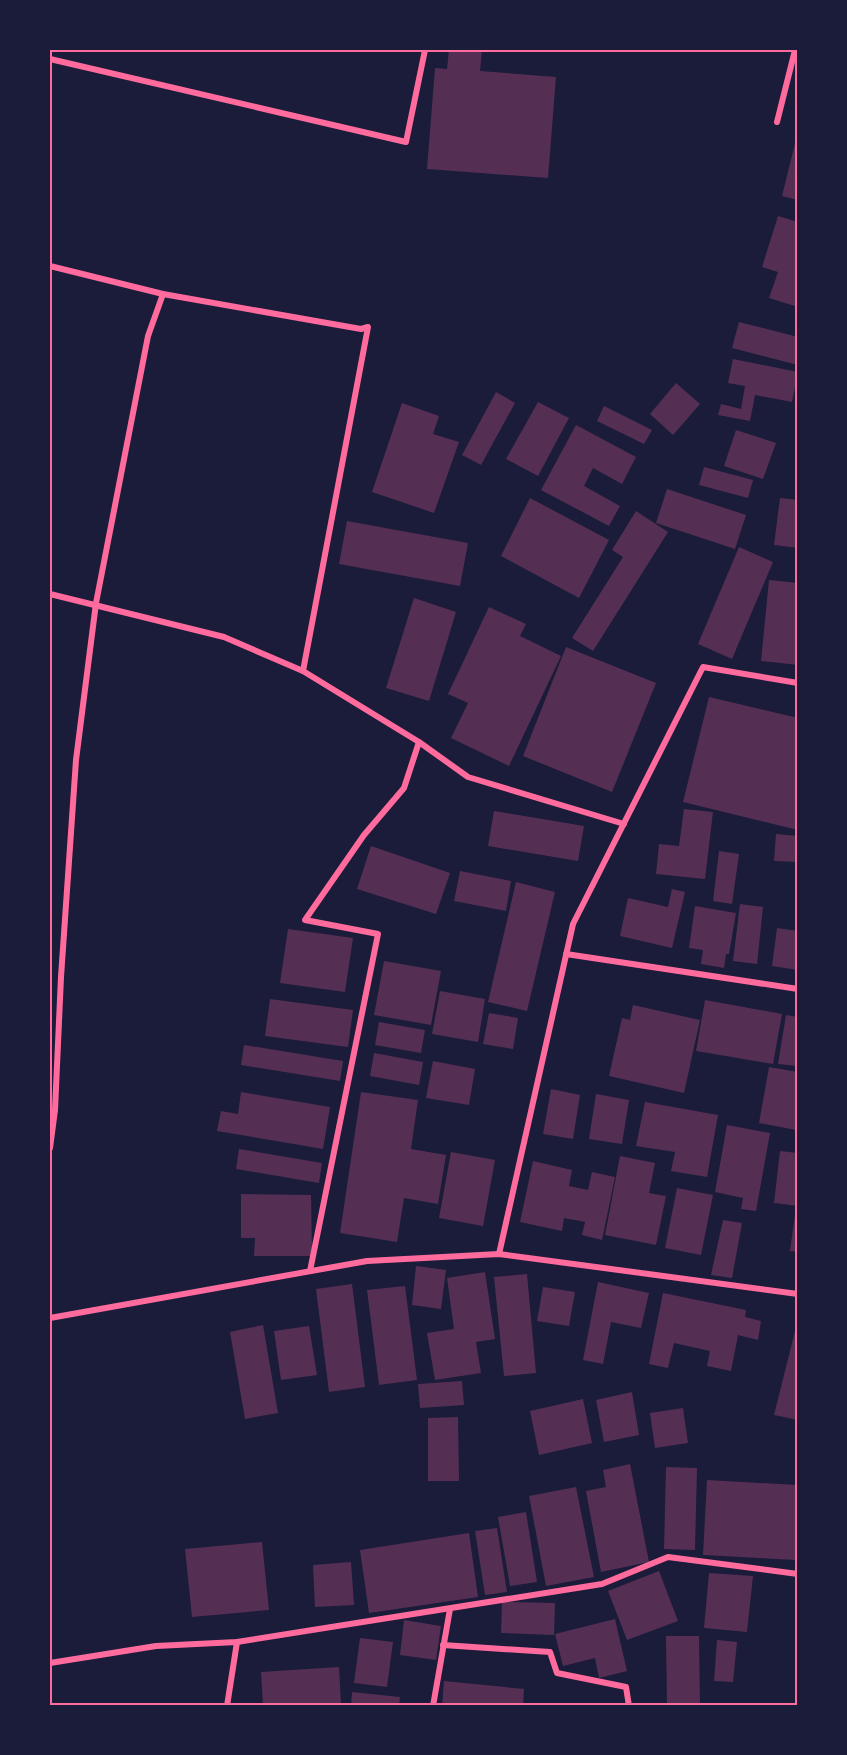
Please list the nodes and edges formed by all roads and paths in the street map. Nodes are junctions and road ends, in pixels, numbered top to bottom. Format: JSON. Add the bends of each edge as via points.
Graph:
{"nodes":[{"id":1,"x":425,"y":50,"type":"edge"},
{"id":2,"x":795,"y":50,"type":"edge"},
{"id":3,"x":50,"y":60,"type":"edge"},
{"id":4,"x":777,"y":122,"type":"dead end"},
{"id":5,"x":50,"y":266,"type":"edge"},
{"id":6,"x":163,"y":294,"type":"junction"},
{"id":7,"x":50,"y":594,"type":"edge"},
{"id":8,"x":96,"y":603,"type":"junction"},
{"id":9,"x":303,"y":671,"type":"junction"},
{"id":10,"x":798,"y":683,"type":"edge"},
{"id":11,"x":419,"y":742,"type":"junction"},
{"id":12,"x":624,"y":824,"type":"junction"},
{"id":13,"x":566,"y":954,"type":"junction"},
{"id":14,"x":798,"y":988,"type":"edge"},
{"id":15,"x":50,"y":1148,"type":"edge"},
{"id":16,"x":499,"y":1254,"type":"junction"},
{"id":17,"x":310,"y":1271,"type":"junction"},
{"id":18,"x":798,"y":1294,"type":"edge"},
{"id":19,"x":50,"y":1318,"type":"edge"},
{"id":20,"x":798,"y":1574,"type":"edge"},
{"id":21,"x":450,"y":1609,"type":"junction"},
{"id":22,"x":237,"y":1641,"type":"junction"},
{"id":23,"x":443,"y":1644,"type":"junction"},
{"id":24,"x":50,"y":1663,"type":"edge"},
{"id":25,"x":227,"y":1706,"type":"edge"},
{"id":26,"x":433,"y":1706,"type":"edge"},
{"id":27,"x":629,"y":1706,"type":"edge"}],
"edges":[{"from":1,"to":3,"type":"street","via":[[406,142]]},
{"from":2,"to":4,"type":"street"},
{"from":5,"to":6,"type":"street"},
{"from":6,"to":8,"type":"street","via":[[148,336]]},
{"from":6,"to":9,"type":"street","via":[[361,329],[368,327]]},
{"from":7,"to":8,"type":"street"},
{"from":8,"to":9,"type":"street","via":[[224,636]]},
{"from":8,"to":15,"type":"street","via":[[76,760]]},
{"from":9,"to":11,"type":"street"},
{"from":10,"to":12,"type":"street","via":[[704,667]]},
{"from":11,"to":12,"type":"street","via":[[468,777]]},
{"from":11,"to":17,"type":"street","via":[[404,788],[364,835],[305,920],[378,934]]},
{"from":12,"to":13,"type":"street","via":[[573,924]]},
{"from":13,"to":14,"type":"street"},
{"from":13,"to":16,"type":"street"},
{"from":16,"to":17,"type":"street","via":[[367,1261]]},
{"from":16,"to":18,"type":"street"},
{"from":17,"to":19,"type":"street"},
{"from":20,"to":21,"type":"street","via":[[668,1557],[602,1584]]},
{"from":21,"to":22,"type":"street"},
{"from":21,"to":23,"type":"street"},
{"from":22,"to":24,"type":"street","via":[[156,1646]]},
{"from":22,"to":25,"type":"street"},
{"from":23,"to":26,"type":"street"},
{"from":23,"to":27,"type":"street","via":[[549,1652],[557,1673],[627,1688]]}]}
